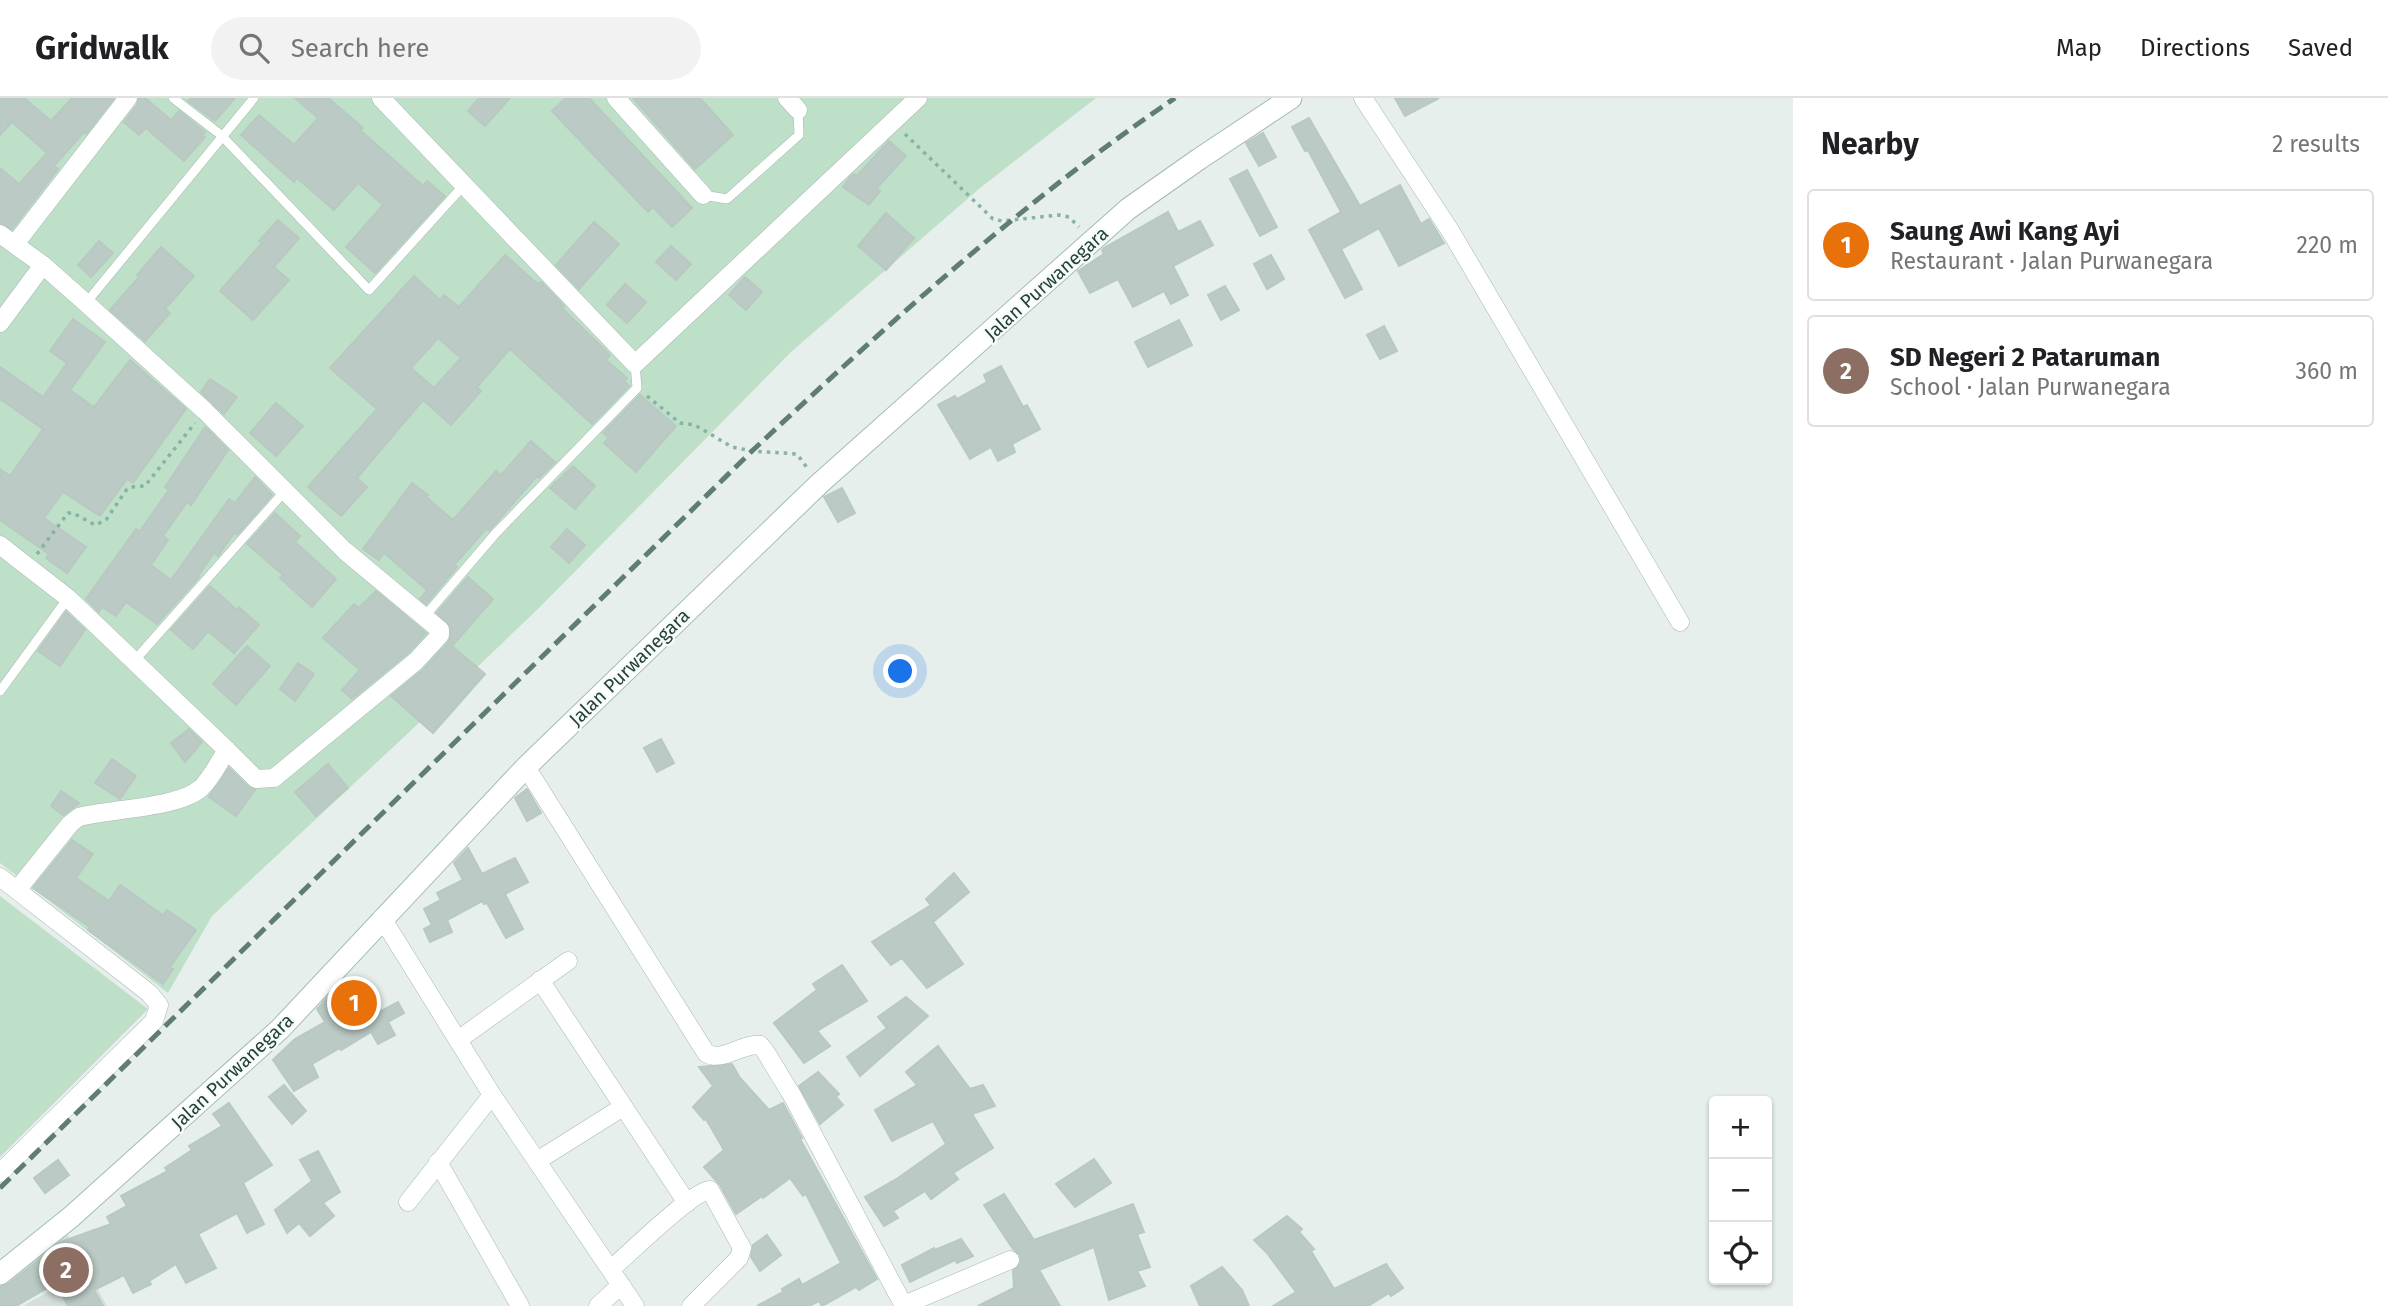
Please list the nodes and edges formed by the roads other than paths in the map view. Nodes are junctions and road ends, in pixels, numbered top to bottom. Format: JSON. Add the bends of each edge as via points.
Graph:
{"nodes":[{"id":1,"x":128,"y":98,"type":"edge"},
{"id":2,"x":173,"y":98,"type":"edge"},
{"id":3,"x":254,"y":98,"type":"edge"},
{"id":4,"x":381,"y":98,"type":"edge"},
{"id":5,"x":617,"y":98,"type":"edge"},
{"id":6,"x":1292,"y":98,"type":"edge"},
{"id":7,"x":1363,"y":98,"type":"edge"},
{"id":8,"x":911,"y":100,"type":"edge"},
{"id":9,"x":792,"y":104,"type":"edge"},
{"id":10,"x":221,"y":135,"type":"junction"},
{"id":11,"x":464,"y":185,"type":"junction"},
{"id":12,"x":703,"y":195,"type":"joint"},
{"id":13,"x":0,"y":234,"type":"edge"},
{"id":14,"x":15,"y":244,"type":"junction"},
{"id":15,"x":43,"y":265,"type":"junction"},
{"id":16,"x":86,"y":303,"type":"junction"},
{"id":17,"x":0,"y":323,"type":"edge"},
{"id":18,"x":635,"y":364,"type":"junction"},
{"id":19,"x":284,"y":492,"type":"junction"},
{"id":20,"x":0,"y":546,"type":"edge"},
{"id":21,"x":68,"y":598,"type":"junction"},
{"id":22,"x":425,"y":616,"type":"junction"},
{"id":23,"x":1680,"y":622,"type":"dead end"},
{"id":24,"x":135,"y":660,"type":"junction"},
{"id":25,"x":0,"y":691,"type":"edge"},
{"id":26,"x":227,"y":750,"type":"junction"},
{"id":27,"x":526,"y":767,"type":"junction"},
{"id":28,"x":0,"y":877,"type":"edge"},
{"id":29,"x":17,"y":890,"type":"junction"},
{"id":30,"x":382,"y":918,"type":"junction"},
{"id":31,"x":568,"y":961,"type":"dead end"},
{"id":32,"x":540,"y":980,"type":"junction"},
{"id":33,"x":458,"y":1040,"type":"junction"},
{"id":34,"x":492,"y":1095,"type":"junction"},
{"id":35,"x":623,"y":1107,"type":"junction"},
{"id":36,"x":537,"y":1161,"type":"junction"},
{"id":37,"x":438,"y":1163,"type":"junction"},
{"id":38,"x":0,"y":1173,"type":"edge"},
{"id":39,"x":408,"y":1202,"type":"dead end"},
{"id":40,"x":687,"y":1203,"type":"junction"},
{"id":41,"x":1010,"y":1260,"type":"dead end"},
{"id":42,"x":611,"y":1269,"type":"junction"},
{"id":43,"x":0,"y":1274,"type":"edge"},
{"id":44,"x":621,"y":1285,"type":"junction"},
{"id":45,"x":520,"y":1306,"type":"edge"},
{"id":46,"x":598,"y":1306,"type":"edge"},
{"id":47,"x":635,"y":1306,"type":"edge"},
{"id":48,"x":691,"y":1306,"type":"edge"},
{"id":49,"x":904,"y":1306,"type":"edge"}],
"edges":[{"from":1,"to":14,"type":"street"},
{"from":2,"to":10,"type":"lane"},
{"from":3,"to":10,"type":"lane"},
{"from":4,"to":11,"type":"street"},
{"from":5,"to":12,"type":"street"},
{"from":6,"to":27,"type":"street","name":"Jalan Purwanegara","via":[[1128,209],[819,484]]},
{"from":7,"to":23,"type":"street","via":[[1451,232]]},
{"from":8,"to":18,"type":"street"},
{"from":9,"to":12,"type":"lane","via":[[799,135],[727,200]]},
{"from":10,"to":11,"type":"lane","via":[[369,290]]},
{"from":10,"to":16,"type":"lane"},
{"from":11,"to":18,"type":"street"},
{"from":13,"to":14,"type":"street"},
{"from":14,"to":15,"type":"street"},
{"from":15,"to":16,"type":"street"},
{"from":15,"to":17,"type":"street"},
{"from":16,"to":19,"type":"street","via":[[205,411]]},
{"from":18,"to":22,"type":"lane","via":[[637,388],[496,533]]},
{"from":19,"to":22,"type":"street","via":[[345,551]]},
{"from":19,"to":24,"type":"lane"},
{"from":20,"to":21,"type":"street"},
{"from":21,"to":24,"type":"street"},
{"from":21,"to":25,"type":"lane"},
{"from":22,"to":26,"type":"street","via":[[440,632],[416,661],[274,778],[256,779]]},
{"from":24,"to":26,"type":"street"},
{"from":26,"to":29,"type":"street","via":[[202,788],[189,796],[79,817]]},
{"from":27,"to":30,"type":"street","name":"Jalan Purwanegara"},
{"from":27,"to":49,"type":"street","via":[[706,1053],[719,1056],[752,1044],[765,1051]]},
{"from":28,"to":29,"type":"street"},
{"from":29,"to":38,"type":"street","via":[[159,1005],[154,1021]]},
{"from":30,"to":33,"type":"street"},
{"from":30,"to":43,"type":"street","name":"Jalan Purwanegara","via":[[280,1029],[71,1217]]},
{"from":31,"to":32,"type":"street"},
{"from":32,"to":33,"type":"street"},
{"from":32,"to":35,"type":"street"},
{"from":33,"to":34,"type":"street"},
{"from":34,"to":36,"type":"street"},
{"from":34,"to":37,"type":"street"},
{"from":35,"to":36,"type":"street"},
{"from":35,"to":40,"type":"street"},
{"from":36,"to":42,"type":"street"},
{"from":37,"to":39,"type":"street"},
{"from":37,"to":45,"type":"street"},
{"from":40,"to":42,"type":"street"},
{"from":40,"to":48,"type":"street","via":[[710,1190],[742,1248],[739,1258]]},
{"from":41,"to":49,"type":"street"},
{"from":42,"to":44,"type":"street"},
{"from":44,"to":46,"type":"street"},
{"from":44,"to":47,"type":"street"}]}
